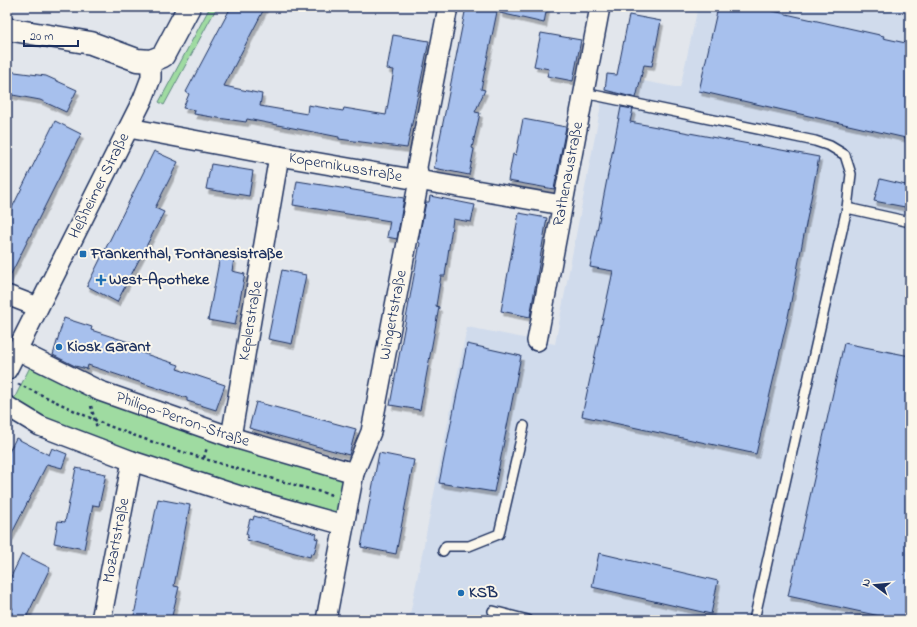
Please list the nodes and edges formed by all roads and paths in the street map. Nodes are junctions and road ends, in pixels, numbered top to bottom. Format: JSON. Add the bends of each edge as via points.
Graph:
{"nodes":[{"id":1,"x":189,"y":7,"type":"edge"},
{"id":2,"x":448,"y":7,"type":"edge"},
{"id":3,"x":600,"y":7,"type":"edge"},
{"id":4,"x":7,"y":29,"type":"edge"},
{"id":5,"x":151,"y":61,"type":"junction"},
{"id":6,"x":584,"y":93,"type":"junction"},
{"id":7,"x":129,"y":128,"type":"junction"},
{"id":8,"x":279,"y":156,"type":"junction"},
{"id":9,"x":419,"y":180,"type":"junction"},
{"id":10,"x":562,"y":205,"type":"junction"},
{"id":11,"x":847,"y":208,"type":"junction"},
{"id":12,"x":910,"y":222,"type":"edge"},
{"id":13,"x":7,"y":295,"type":"edge"},
{"id":14,"x":38,"y":307,"type":"junction"},
{"id":15,"x":537,"y":341,"type":"dead end"},
{"id":16,"x":17,"y":350,"type":"junction"},
{"id":17,"x":11,"y":376,"type":"edge"},
{"id":18,"x":83,"y":383,"type":"junction"},
{"id":19,"x":7,"y":406,"type":"edge"},
{"id":20,"x":95,"y":420,"type":"junction"},
{"id":21,"x":524,"y":426,"type":"dead end"},
{"id":22,"x":231,"y":437,"type":"junction"},
{"id":23,"x":103,"y":450,"type":"junction"},
{"id":24,"x":132,"y":462,"type":"junction"},
{"id":25,"x":354,"y":473,"type":"junction"},
{"id":26,"x":349,"y":500,"type":"junction"},
{"id":27,"x":344,"y":525,"type":"junction"},
{"id":28,"x":443,"y":551,"type":"dead end"},
{"id":29,"x":493,"y":611,"type":"dead end"},
{"id":30,"x":101,"y":620,"type":"edge"},
{"id":31,"x":326,"y":620,"type":"edge"},
{"id":32,"x":528,"y":620,"type":"edge"},
{"id":33,"x":754,"y":620,"type":"edge"}],
"edges":[{"from":1,"to":5,"type":"street","via":[[163,56]]},
{"from":2,"to":9,"type":"street","name":"Wingertstraße","via":[[416,166]]},
{"from":3,"to":6,"type":"street","name":"Rathenaustraße"},
{"from":4,"to":5,"type":"street","via":[[90,43],[137,60]]},
{"from":5,"to":7,"type":"street","name":"Heßheimer Straße","via":[[150,82]]},
{"from":6,"to":10,"type":"street","name":"Rathenaustraße"},
{"from":6,"to":11,"type":"lane","via":[[830,146],[845,155],[851,174]]},
{"from":7,"to":8,"type":"street","name":"Kopernikusstraße"},
{"from":7,"to":14,"type":"street","name":"Heßheimer Straße"},
{"from":8,"to":9,"type":"street","name":"Kopernikusstraße"},
{"from":8,"to":22,"type":"street","name":"Keplerstraße"},
{"from":9,"to":10,"type":"street","name":"Kopernikusstraße"},
{"from":9,"to":25,"type":"street","name":"Wingertstraße","via":[[371,432]]},
{"from":10,"to":15,"type":"street","name":"Rathenaustraße"},
{"from":11,"to":12,"type":"lane"},
{"from":11,"to":33,"type":"lane"},
{"from":13,"to":14,"type":"street"},
{"from":14,"to":16,"type":"street","name":"Heßheimer Straße"},
{"from":16,"to":17,"type":"street","name":"Heßheimer Straße"},
{"from":16,"to":18,"type":"street","name":"Philipp-Perron-Straße"},
{"from":17,"to":20,"type":"path"},
{"from":18,"to":20,"type":"path"},
{"from":18,"to":22,"type":"street","name":"Philipp-Perron-Straße","via":[[100,392]]},
{"from":19,"to":23,"type":"street","via":[[40,426]]},
{"from":20,"to":23,"type":"path"},
{"from":20,"to":26,"type":"path","via":[[224,465]]},
{"from":21,"to":28,"type":"lane","via":[[499,534],[469,546],[446,546]]},
{"from":22,"to":25,"type":"street","name":"Philipp-Perron-Straße"},
{"from":23,"to":24,"type":"street"},
{"from":24,"to":27,"type":"street"},
{"from":24,"to":30,"type":"street","name":"Mozartstraße"},
{"from":25,"to":26,"type":"street","name":"Wingertstraße"},
{"from":26,"to":27,"type":"street","name":"Wingertstraße"},
{"from":27,"to":31,"type":"street","name":"Wingertstraße"},
{"from":29,"to":32,"type":"lane"}]}
